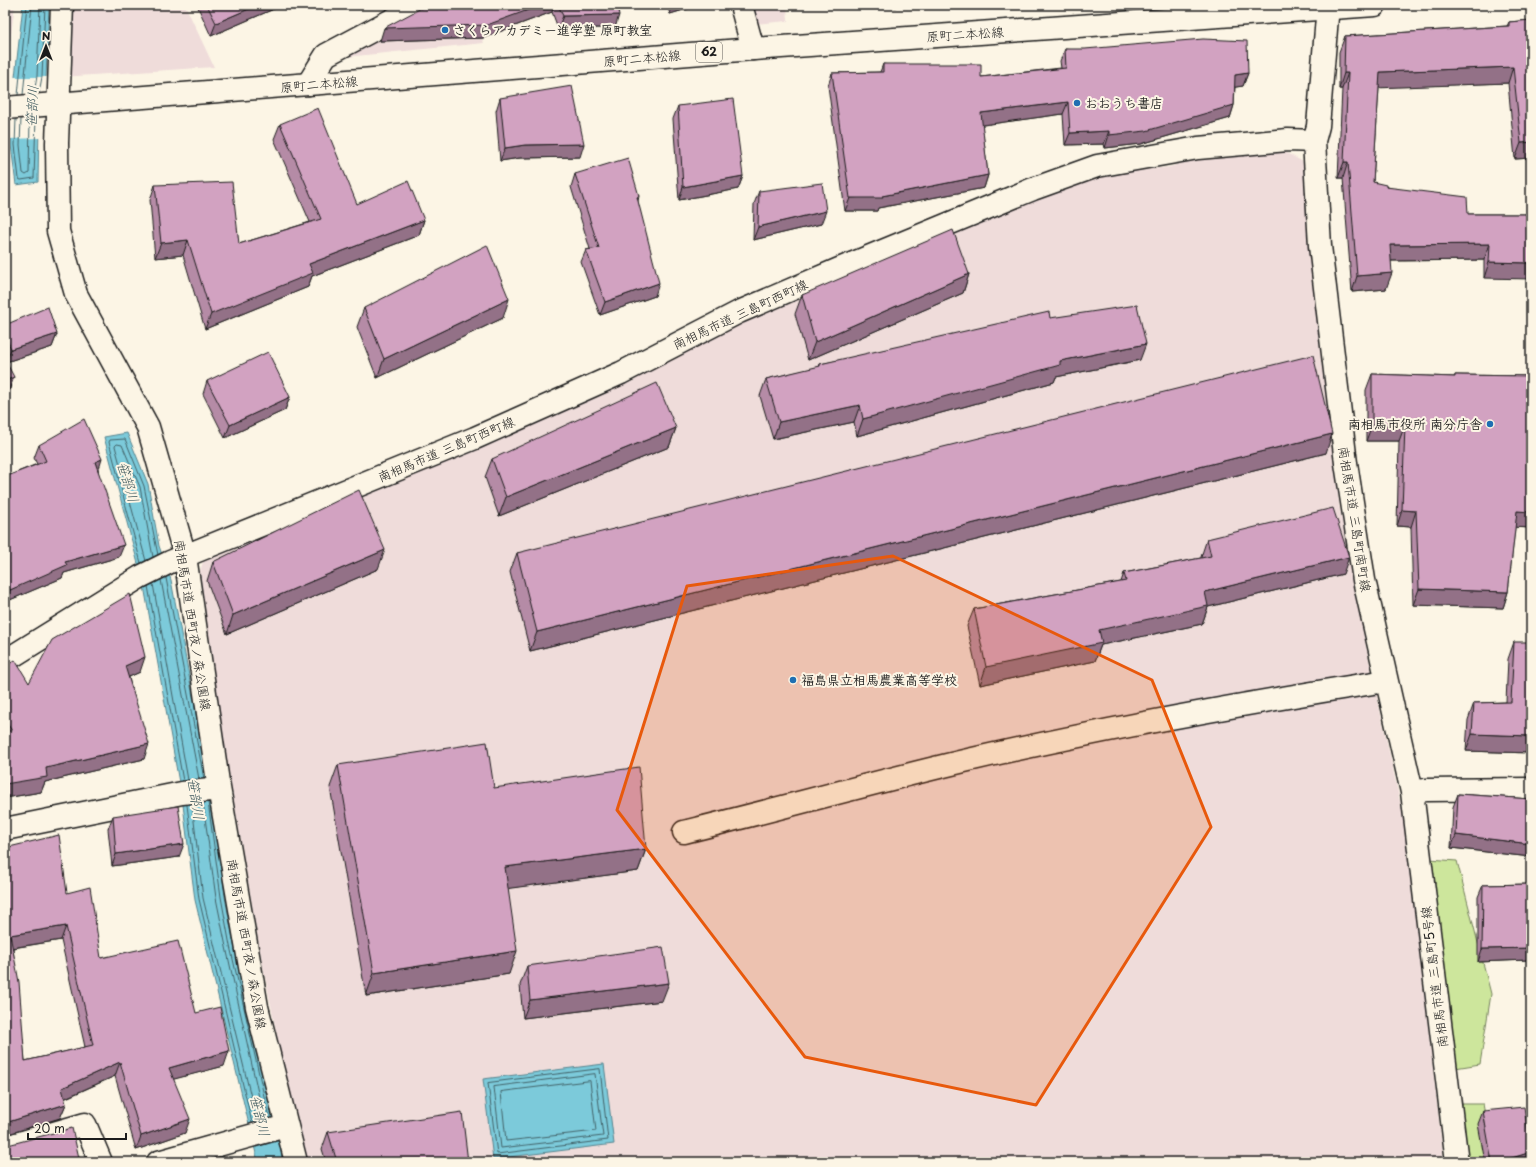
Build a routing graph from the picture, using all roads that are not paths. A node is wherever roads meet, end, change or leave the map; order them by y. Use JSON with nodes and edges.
{"nodes":[{"id":1,"x":62,"y":5,"type":"edge"},
{"id":2,"x":420,"y":5,"type":"edge"},
{"id":3,"x":741,"y":5,"type":"edge"},
{"id":4,"x":1375,"y":5,"type":"edge"},
{"id":5,"x":1328,"y":7,"type":"edge"},
{"id":6,"x":753,"y":49,"type":"junction"},
{"id":7,"x":308,"y":84,"type":"junction"},
{"id":8,"x":51,"y":104,"type":"junction"},
{"id":9,"x":5,"y":108,"type":"edge"},
{"id":10,"x":1314,"y":140,"type":"junction"},
{"id":11,"x":177,"y":559,"type":"junction"},
{"id":12,"x":5,"y":661,"type":"edge"},
{"id":13,"x":1386,"y":681,"type":"junction"},
{"id":14,"x":214,"y":786,"type":"junction"},
{"id":15,"x":1531,"y":789,"type":"edge"},
{"id":16,"x":1412,"y":792,"type":"junction"},
{"id":17,"x":5,"y":829,"type":"edge"},
{"id":18,"x":684,"y":832,"type":"dead end"},
{"id":19,"x":283,"y":1127,"type":"junction"},
{"id":20,"x":5,"y":1148,"type":"edge"},
{"id":21,"x":101,"y":1162,"type":"edge"},
{"id":22,"x":158,"y":1162,"type":"edge"},
{"id":23,"x":296,"y":1162,"type":"edge"},
{"id":24,"x":1457,"y":1162,"type":"edge"}],
"edges":[{"from":1,"to":8,"type":"street","name":"南相馬市道 西町夜ノ森公園線"},
{"from":2,"to":7,"type":"street"},
{"from":3,"to":6,"type":"street"},
{"from":4,"to":5,"type":"street","name":"原町二本松線","number":"62"},
{"from":5,"to":6,"type":"street","name":"原町二本松線","number":"62"},
{"from":5,"to":10,"type":"street","name":"南相馬市道 三島町南町線"},
{"from":6,"to":7,"type":"street","name":"原町二本松線","number":"62"},
{"from":7,"to":8,"type":"street","name":"原町二本松線","number":"62"},
{"from":8,"to":9,"type":"street","name":"原町二本松線","number":"62"},
{"from":8,"to":11,"type":"street","name":"南相馬市道 西町夜ノ森公園線"},
{"from":10,"to":11,"type":"street","name":"南相馬市道 三島町西町線"},
{"from":10,"to":13,"type":"street","name":"南相馬市道 三島町南町線"},
{"from":11,"to":12,"type":"street","name":"南相馬市道 三島町西町線"},
{"from":11,"to":14,"type":"street","name":"南相馬市道 西町夜ノ森公園線"},
{"from":13,"to":16,"type":"street","name":"南相馬市道 三島町南町線"},
{"from":13,"to":18,"type":"street"},
{"from":14,"to":17,"type":"street"},
{"from":14,"to":19,"type":"street","name":"南相馬市道 西町夜ノ森公園線"},
{"from":15,"to":16,"type":"street"},
{"from":16,"to":24,"type":"street","name":"南相馬市道 三島町5号線"},
{"from":19,"to":22,"type":"street"},
{"from":19,"to":23,"type":"street","name":"南相馬市道 西町夜ノ森公園線"},
{"from":20,"to":21,"type":"street"}]}
